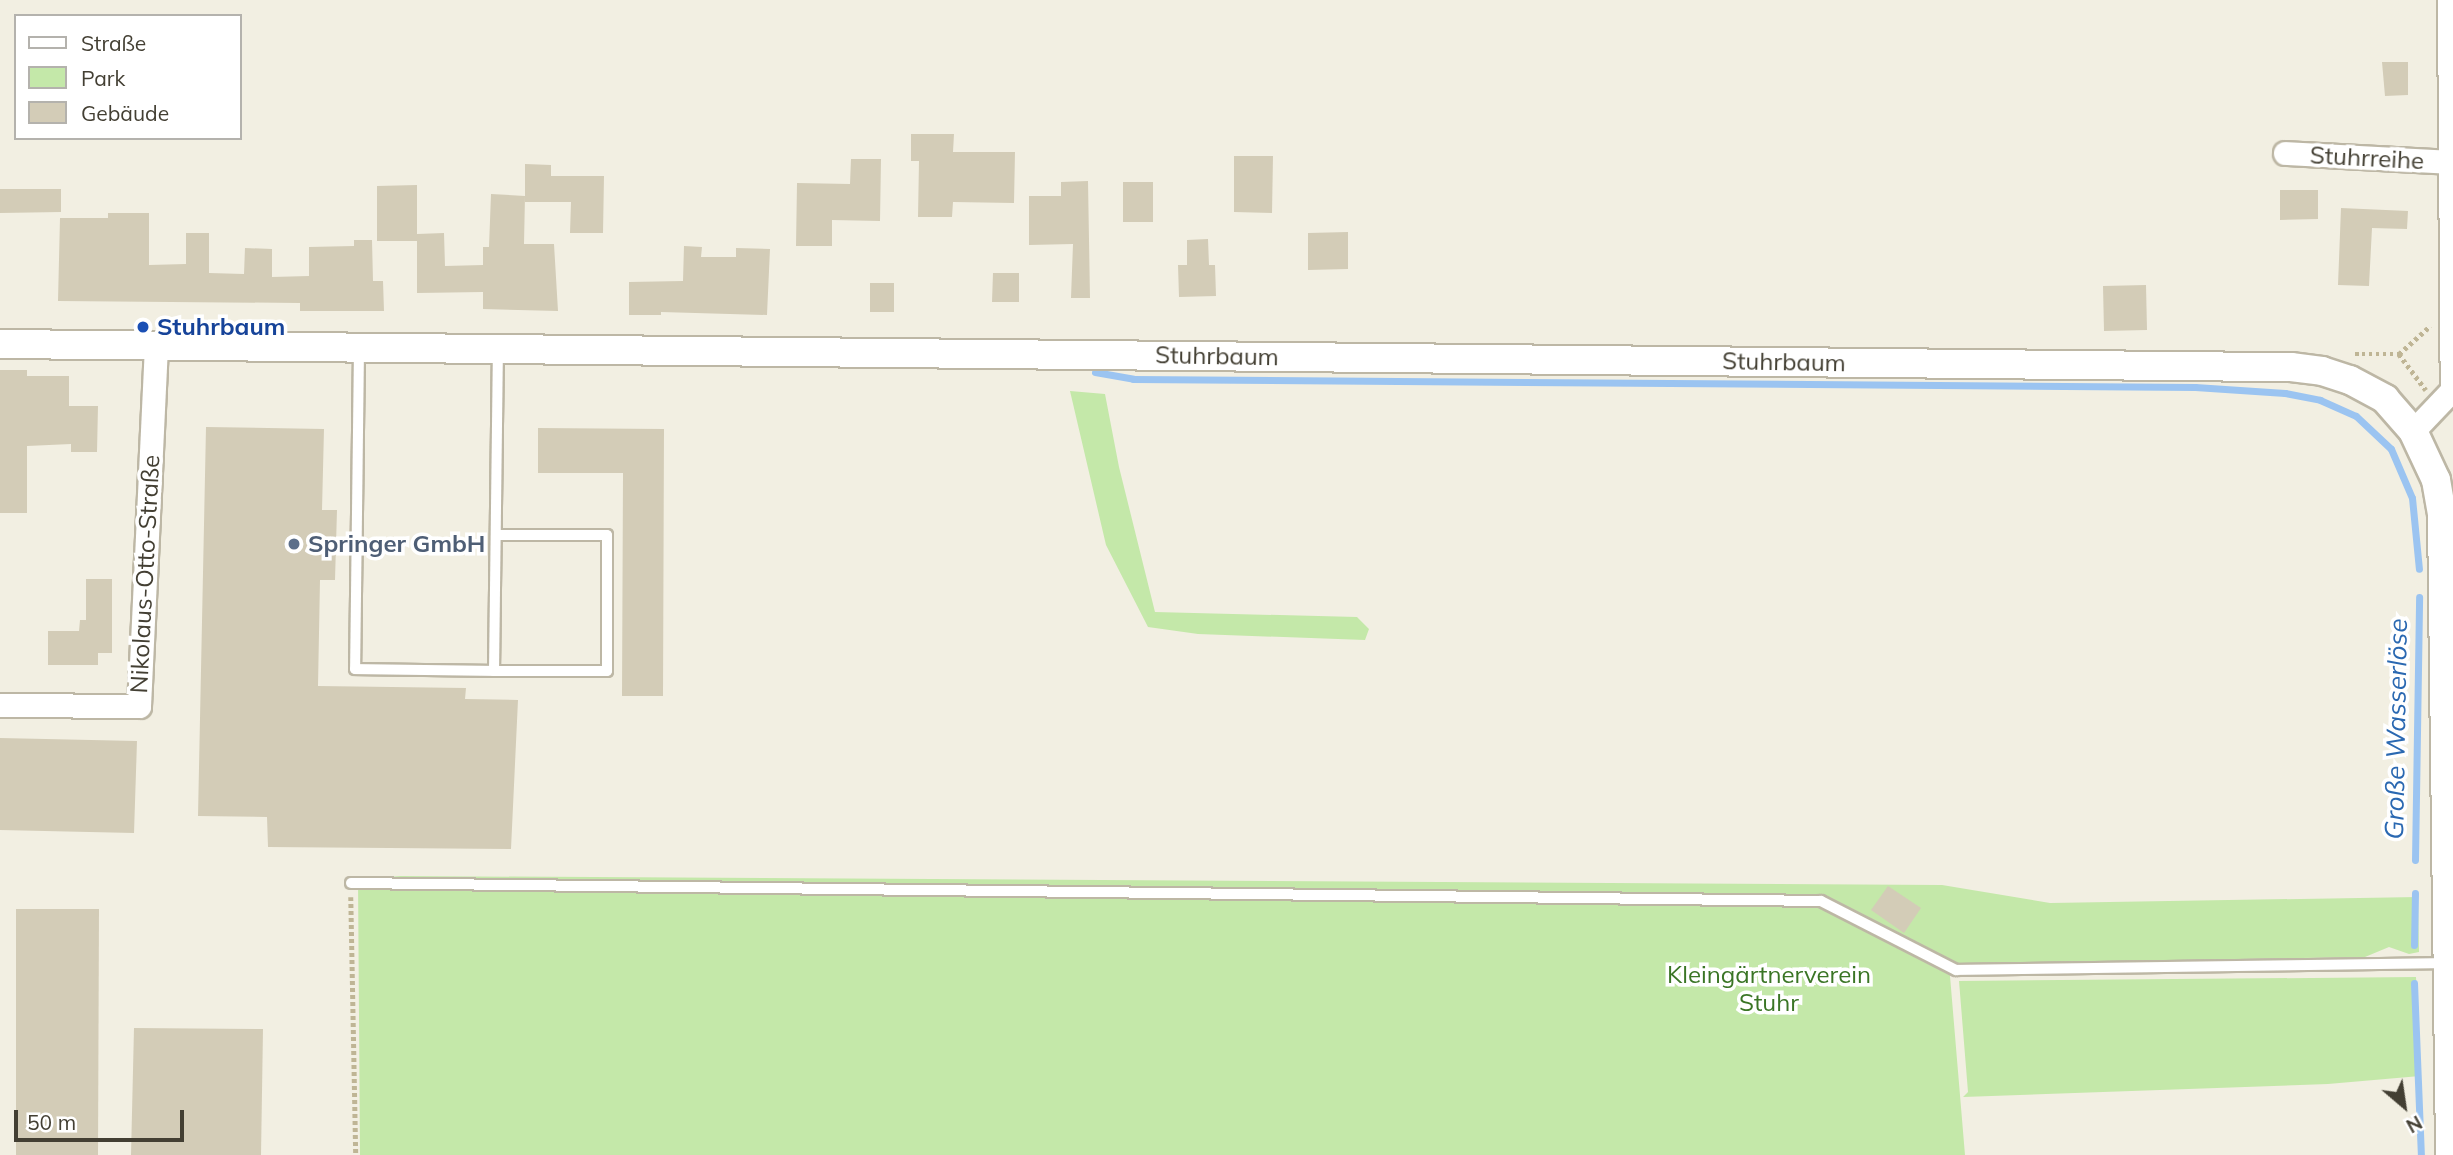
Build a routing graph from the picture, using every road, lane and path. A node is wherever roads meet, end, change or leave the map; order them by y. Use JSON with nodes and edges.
{"nodes":[{"id":1,"x":2449,"y":0,"type":"edge"},
{"id":2,"x":2452,"y":34,"type":"edge"},
{"id":3,"x":2285,"y":153,"type":"dead end"},
{"id":4,"x":2450,"y":162,"type":"junction"},
{"id":5,"x":2451,"y":224,"type":"edge"},
{"id":6,"x":2451,"y":306,"type":"junction"},
{"id":7,"x":0,"y":344,"type":"edge"},
{"id":8,"x":156,"y":345,"type":"junction"},
{"id":9,"x":359,"y":347,"type":"junction"},
{"id":10,"x":498,"y":349,"type":"junction"},
{"id":11,"x":2347,"y":354,"type":"dead end"},
{"id":12,"x":2399,"y":354,"type":"junction"},
{"id":13,"x":2447,"y":394,"type":"edge"},
{"id":14,"x":2413,"y":431,"type":"junction"},
{"id":15,"x":496,"y":535,"type":"junction"},
{"id":16,"x":494,"y":671,"type":"junction"},
{"id":17,"x":0,"y":705,"type":"edge"},
{"id":18,"x":2450,"y":754,"type":"edge"},
{"id":19,"x":351,"y":883,"type":"joint"},
{"id":20,"x":2449,"y":963,"type":"junction"},
{"id":21,"x":2451,"y":1038,"type":"edge"},
{"id":22,"x":356,"y":1155,"type":"edge"},
{"id":23,"x":2450,"y":1155,"type":"edge"}],
"edges":[{"from":1,"to":2,"type":"street","name":"Stuhrreihe"},
{"from":2,"to":4,"type":"street","name":"Stuhrreihe"},
{"from":3,"to":4,"type":"street","name":"Stuhrreihe"},
{"from":4,"to":5,"type":"street","name":"Stuhrreihe"},
{"from":5,"to":6,"type":"street","name":"Stuhrreihe"},
{"from":6,"to":12,"type":"path"},
{"from":6,"to":13,"type":"street","name":"Stuhrreihe"},
{"from":7,"to":8,"type":"street","name":"Stuhrbaum"},
{"from":8,"to":9,"type":"street","name":"Stuhrbaum"},
{"from":8,"to":17,"type":"street","name":"Nikolaus-Otto-Straße"},
{"from":9,"to":10,"type":"street","name":"Stuhrbaum"},
{"from":9,"to":16,"type":"lane"},
{"from":10,"to":14,"type":"street","name":"Stuhrbaum"},
{"from":10,"to":15,"type":"lane"},
{"from":11,"to":12,"type":"path"},
{"from":12,"to":13,"type":"path"},
{"from":13,"to":14,"type":"street"},
{"from":14,"to":18,"type":"street","name":"Stuhrbaum"},
{"from":15,"to":16,"type":"lane"},
{"from":15,"to":16,"type":"lane"},
{"from":18,"to":20,"type":"street","name":"Stuhrbaum"},
{"from":19,"to":20,"type":"lane"},
{"from":19,"to":22,"type":"path"},
{"from":20,"to":21,"type":"street","name":"Stuhrbaum"},
{"from":21,"to":23,"type":"street","name":"Stuhrbaum"}]}
